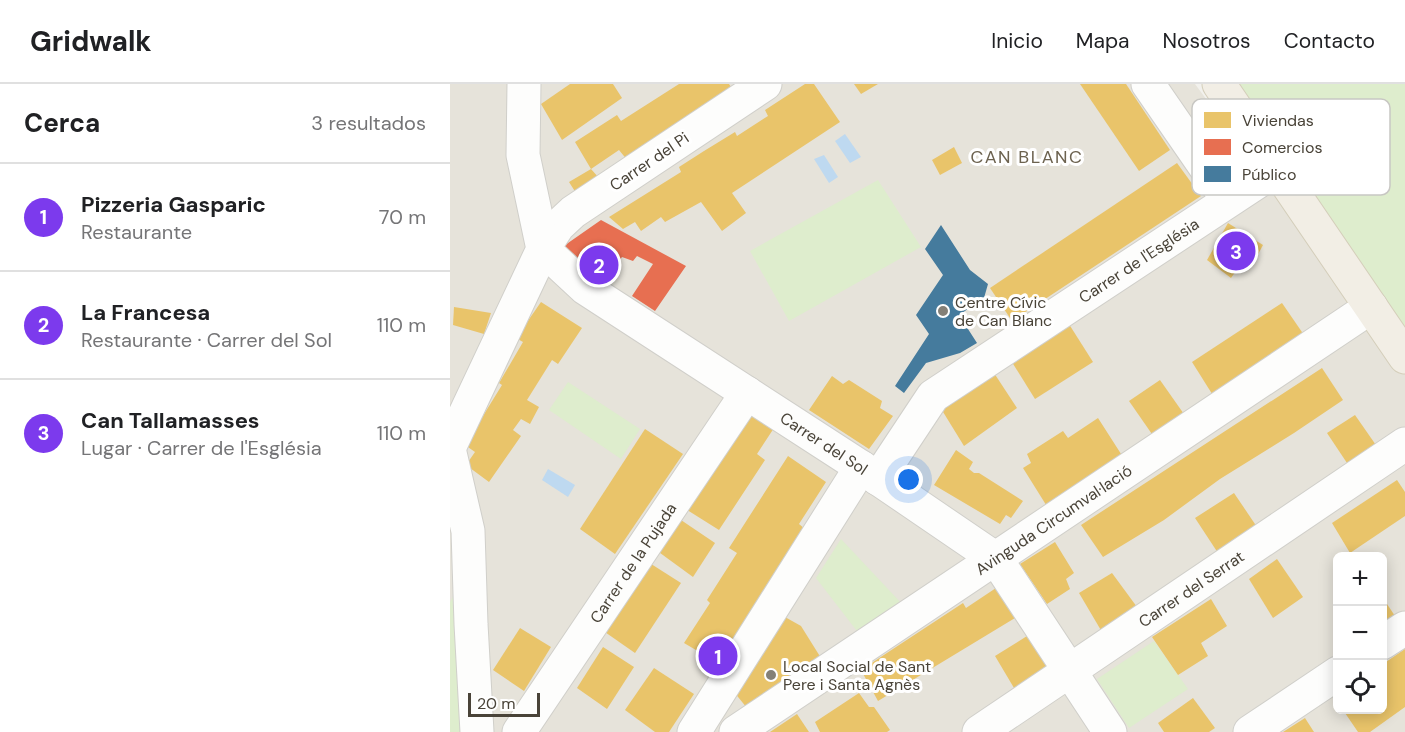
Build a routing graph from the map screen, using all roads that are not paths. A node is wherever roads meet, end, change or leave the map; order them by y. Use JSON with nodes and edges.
{"nodes":[{"id":1,"x":765,"y":84,"type":"edge"},
{"id":2,"x":1148,"y":84,"type":"edge"},
{"id":3,"x":1219,"y":84,"type":"edge"},
{"id":4,"x":527,"y":86,"type":"edge"},
{"id":5,"x":1229,"y":99,"type":"edge"},
{"id":6,"x":1192,"y":148,"type":"edge"},
{"id":7,"x":1225,"y":195,"type":"edge"},
{"id":8,"x":1236,"y":195,"type":"edge"},
{"id":9,"x":1295,"y":195,"type":"edge"},
{"id":10,"x":1228,"y":200,"type":"junction"},
{"id":11,"x":543,"y":249,"type":"junction"},
{"id":12,"x":1371,"y":307,"type":"junction"},
{"id":13,"x":1405,"y":357,"type":"edge"},
{"id":14,"x":747,"y":393,"type":"junction"},
{"id":15,"x":1405,"y":444,"type":"edge"},
{"id":16,"x":450,"y":446,"type":"edge"},
{"id":17,"x":450,"y":453,"type":"edge"},
{"id":18,"x":870,"y":473,"type":"junction"},
{"id":19,"x":996,"y":559,"type":"junction"},
{"id":20,"x":460,"y":625,"type":"edge"},
{"id":21,"x":1405,"y":628,"type":"edge"},
{"id":22,"x":1387,"y":640,"type":"edge"},
{"id":23,"x":1069,"y":669,"type":"junction"},
{"id":24,"x":1333,"y":676,"type":"edge"},
{"id":25,"x":477,"y":732,"type":"edge"},
{"id":26,"x":519,"y":732,"type":"edge"},
{"id":27,"x":694,"y":732,"type":"edge"},
{"id":28,"x":736,"y":732,"type":"edge"},
{"id":29,"x":979,"y":732,"type":"edge"},
{"id":30,"x":1110,"y":732,"type":"edge"},
{"id":31,"x":1250,"y":732,"type":"edge"}],
"edges":[{"from":1,"to":11,"type":"street","name":"Carrer del Pi"},
{"from":2,"to":6,"type":"street"},
{"from":3,"to":5,"type":"main road"},
{"from":4,"to":11,"type":"street"},
{"from":7,"to":10,"type":"street"},
{"from":8,"to":10,"type":"street","name":"Carrer de l'Església"},
{"from":9,"to":12,"type":"main road"},
{"from":10,"to":18,"type":"street","name":"Carrer de l'Església"},
{"from":11,"to":14,"type":"street","name":"Carrer del Sol"},
{"from":11,"to":16,"type":"street"},
{"from":12,"to":13,"type":"main road"},
{"from":12,"to":19,"type":"street","name":"Avinguda Circumval·lació"},
{"from":14,"to":18,"type":"street","name":"Carrer del Sol"},
{"from":14,"to":26,"type":"street","name":"Carrer de la Pujada"},
{"from":15,"to":23,"type":"street","name":"Carrer del Serrat"},
{"from":17,"to":20,"type":"street"},
{"from":18,"to":19,"type":"street","name":"Carrer del Sol"},
{"from":18,"to":27,"type":"street","name":"Carrer de l'Església"},
{"from":19,"to":23,"type":"street","name":"Carrer del Sol"},
{"from":19,"to":28,"type":"street","name":"Avinguda Circumval·lació"},
{"from":20,"to":25,"type":"street"},
{"from":21,"to":22,"type":"street"},
{"from":23,"to":29,"type":"street","name":"Carrer del Serrat"},
{"from":23,"to":30,"type":"street","name":"Carrer del Sol"},
{"from":24,"to":31,"type":"street"}]}
